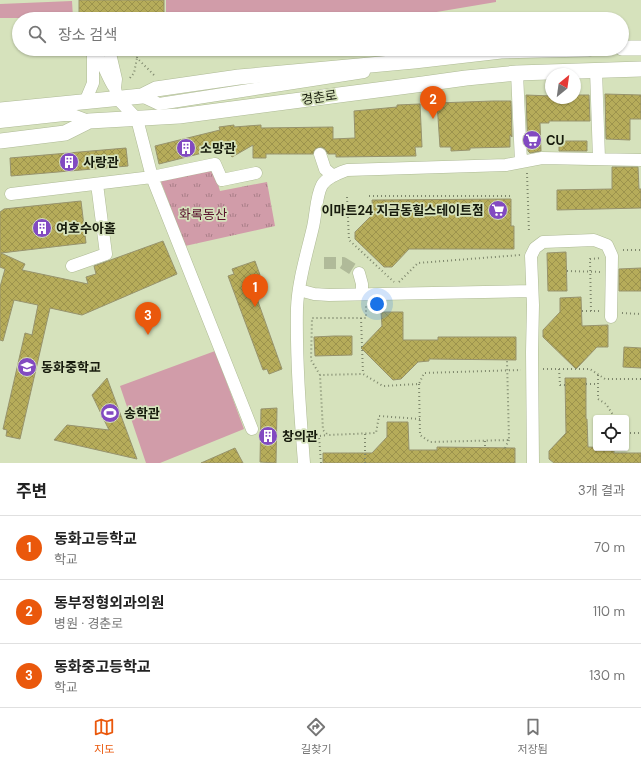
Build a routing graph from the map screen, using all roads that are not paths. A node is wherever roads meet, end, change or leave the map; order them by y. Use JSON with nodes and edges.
{"nodes":[{"id":1,"x":629,"y":48,"type":"edge"},
{"id":2,"x":641,"y":48,"type":"edge"},
{"id":3,"x":92,"y":56,"type":"edge"},
{"id":4,"x":96,"y":56,"type":"edge"},
{"id":5,"x":111,"y":56,"type":"edge"},
{"id":6,"x":458,"y":56,"type":"edge"},
{"id":7,"x":641,"y":69,"type":"edge"},
{"id":8,"x":596,"y":70,"type":"junction"},
{"id":9,"x":516,"y":73,"type":"junction"},
{"id":10,"x":116,"y":93,"type":"junction"},
{"id":11,"x":85,"y":102,"type":"junction"},
{"id":12,"x":0,"y":110,"type":"edge"},
{"id":13,"x":137,"y":119,"type":"junction"},
{"id":14,"x":89,"y":121,"type":"junction"},
{"id":15,"x":0,"y":122,"type":"edge"},
{"id":16,"x":0,"y":141,"type":"edge"},
{"id":17,"x":320,"y":154,"type":"dead end"},
{"id":18,"x":599,"y":159,"type":"junction"},
{"id":19,"x":641,"y":160,"type":"edge"},
{"id":20,"x":521,"y":162,"type":"junction"},
{"id":21,"x":256,"y":173,"type":"dead end"},
{"id":22,"x":333,"y":176,"type":"junction"},
{"id":23,"x":152,"y":177,"type":"junction"},
{"id":24,"x":97,"y":184,"type":"junction"},
{"id":25,"x":11,"y":194,"type":"dead end"},
{"id":26,"x":72,"y":266,"type":"dead end"},
{"id":27,"x":359,"y":273,"type":"dead end"},
{"id":28,"x":299,"y":290,"type":"junction"},
{"id":29,"x":532,"y":291,"type":"junction"},
{"id":30,"x":364,"y":298,"type":"junction"},
{"id":31,"x":611,"y":317,"type":"dead end"},
{"id":32,"x":252,"y":429,"type":"dead end"},
{"id":33,"x":304,"y":463,"type":"edge"},
{"id":34,"x":534,"y":463,"type":"edge"}],
"edges":[{"from":1,"to":2,"type":"main road"},
{"from":3,"to":11,"type":"street"},
{"from":4,"to":10,"type":"street"},
{"from":5,"to":10,"type":"street"},
{"from":6,"to":10,"type":"main road","name":"경춘로"},
{"from":7,"to":8,"type":"main road","name":"경춘로"},
{"from":8,"to":9,"type":"main road","name":"경춘로"},
{"from":8,"to":18,"type":"street"},
{"from":9,"to":13,"type":"main road","name":"경춘로"},
{"from":9,"to":20,"type":"street"},
{"from":10,"to":11,"type":"main road","name":"경춘로"},
{"from":10,"to":13,"type":"street"},
{"from":11,"to":12,"type":"main road","name":"경춘로"},
{"from":13,"to":14,"type":"main road","name":"경춘로"},
{"from":13,"to":23,"type":"street"},
{"from":14,"to":15,"type":"street"},
{"from":14,"to":16,"type":"main road","name":"경춘로"},
{"from":17,"to":22,"type":"street"},
{"from":18,"to":19,"type":"street"},
{"from":18,"to":20,"type":"street"},
{"from":20,"to":22,"type":"street"},
{"from":21,"to":23,"type":"street"},
{"from":22,"to":28,"type":"street"},
{"from":23,"to":24,"type":"street"},
{"from":23,"to":32,"type":"street"},
{"from":24,"to":25,"type":"street"},
{"from":24,"to":26,"type":"street"},
{"from":27,"to":30,"type":"street"},
{"from":28,"to":30,"type":"street"},
{"from":28,"to":33,"type":"street"},
{"from":29,"to":30,"type":"street"},
{"from":29,"to":31,"type":"street"},
{"from":29,"to":34,"type":"street"}]}
